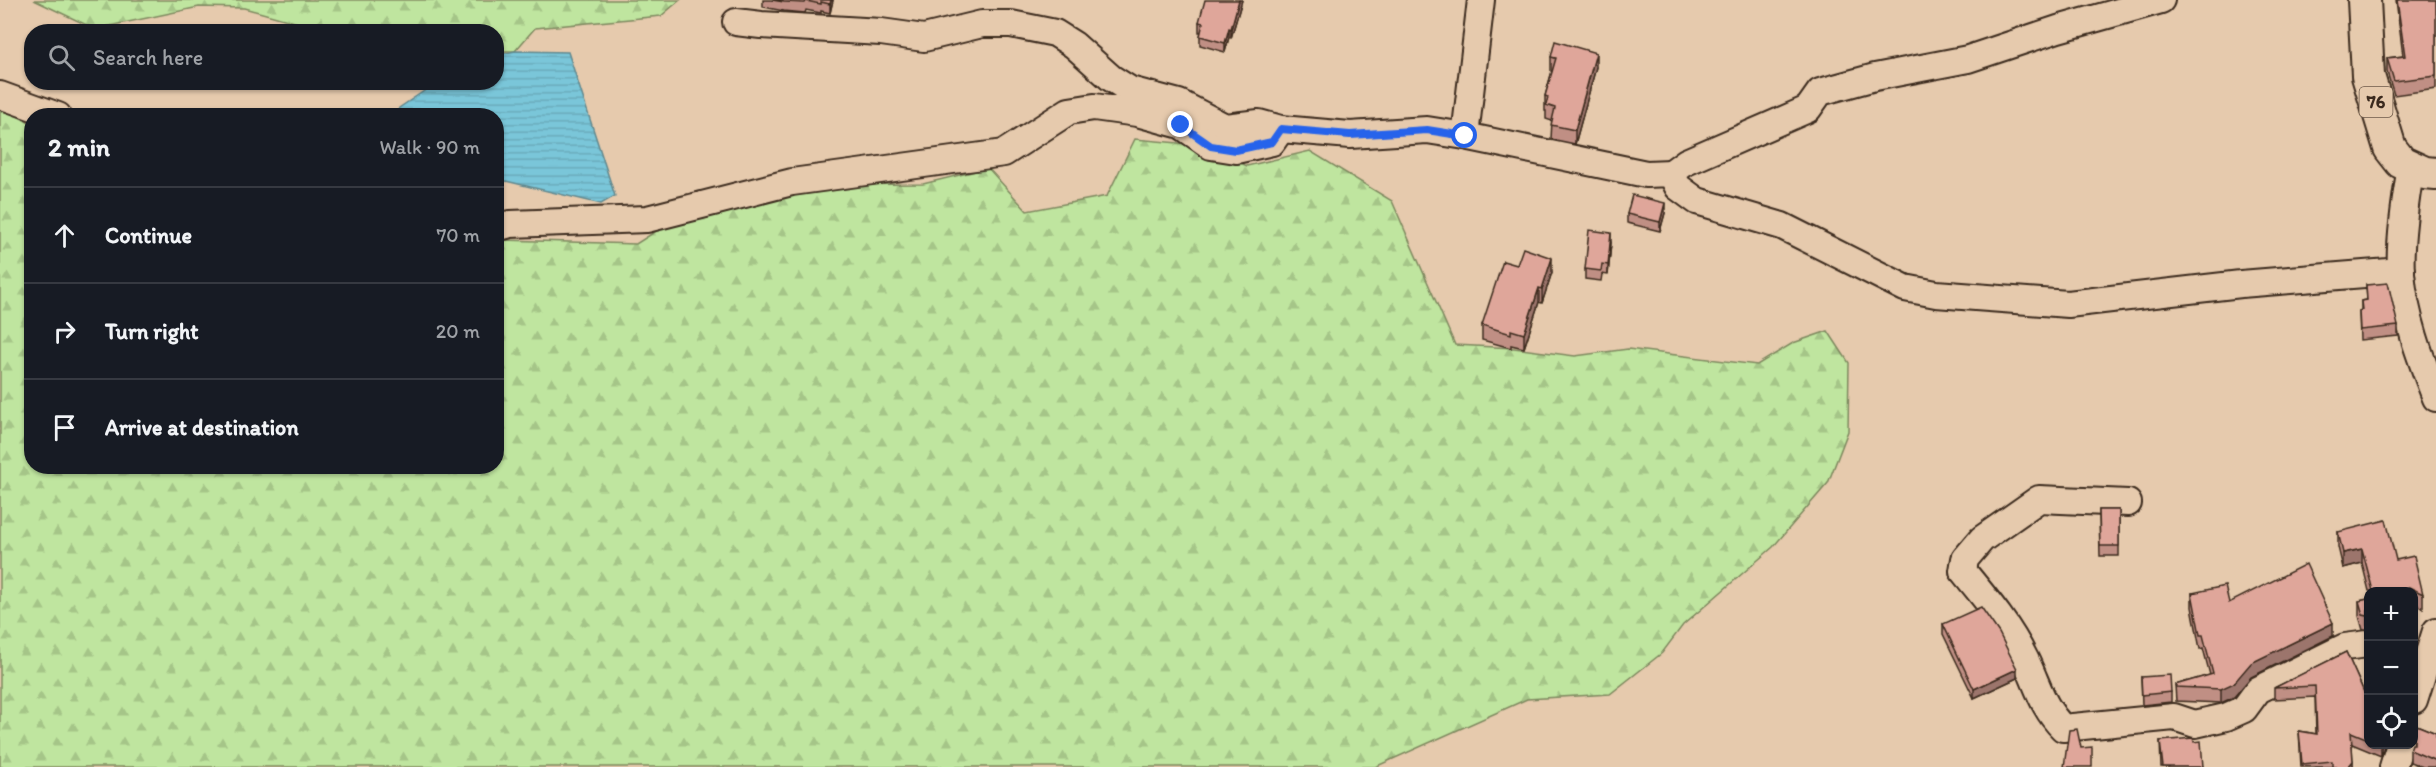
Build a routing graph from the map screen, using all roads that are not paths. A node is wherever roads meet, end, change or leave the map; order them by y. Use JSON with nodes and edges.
{"nodes":[{"id":1,"x":1481,"y":0,"type":"edge"},
{"id":2,"x":2161,"y":0,"type":"edge"},
{"id":3,"x":2364,"y":0,"type":"edge"},
{"id":4,"x":736,"y":22,"type":"dead end"},
{"id":5,"x":0,"y":94,"type":"edge"},
{"id":6,"x":37,"y":108,"type":"edge"},
{"id":7,"x":1281,"y":129,"type":"junction"},
{"id":8,"x":1465,"y":136,"type":"junction"},
{"id":9,"x":2424,"y":170,"type":"edge"},
{"id":10,"x":1671,"y":173,"type":"junction"},
{"id":11,"x":504,"y":226,"type":"edge"},
{"id":12,"x":2401,"y":271,"type":"junction"},
{"id":13,"x":2436,"y":398,"type":"edge"},
{"id":14,"x":2127,"y":503,"type":"dead end"},
{"id":15,"x":2427,"y":641,"type":"edge"},
{"id":16,"x":2364,"y":645,"type":"edge"},
{"id":17,"x":2415,"y":695,"type":"edge"},
{"id":18,"x":2398,"y":749,"type":"edge"},
{"id":19,"x":2393,"y":767,"type":"edge"}],
"edges":[{"from":1,"to":8,"type":"street"},
{"from":2,"to":10,"type":"street"},
{"from":3,"to":9,"type":"main road","number":"76"},
{"from":4,"to":7,"type":"street"},
{"from":5,"to":6,"type":"street"},
{"from":7,"to":8,"type":"street"},
{"from":7,"to":11,"type":"street"},
{"from":8,"to":10,"type":"street"},
{"from":9,"to":12,"type":"street"},
{"from":10,"to":12,"type":"street"},
{"from":12,"to":13,"type":"street"},
{"from":14,"to":16,"type":"street"},
{"from":15,"to":17,"type":"street"},
{"from":18,"to":19,"type":"street"}]}
